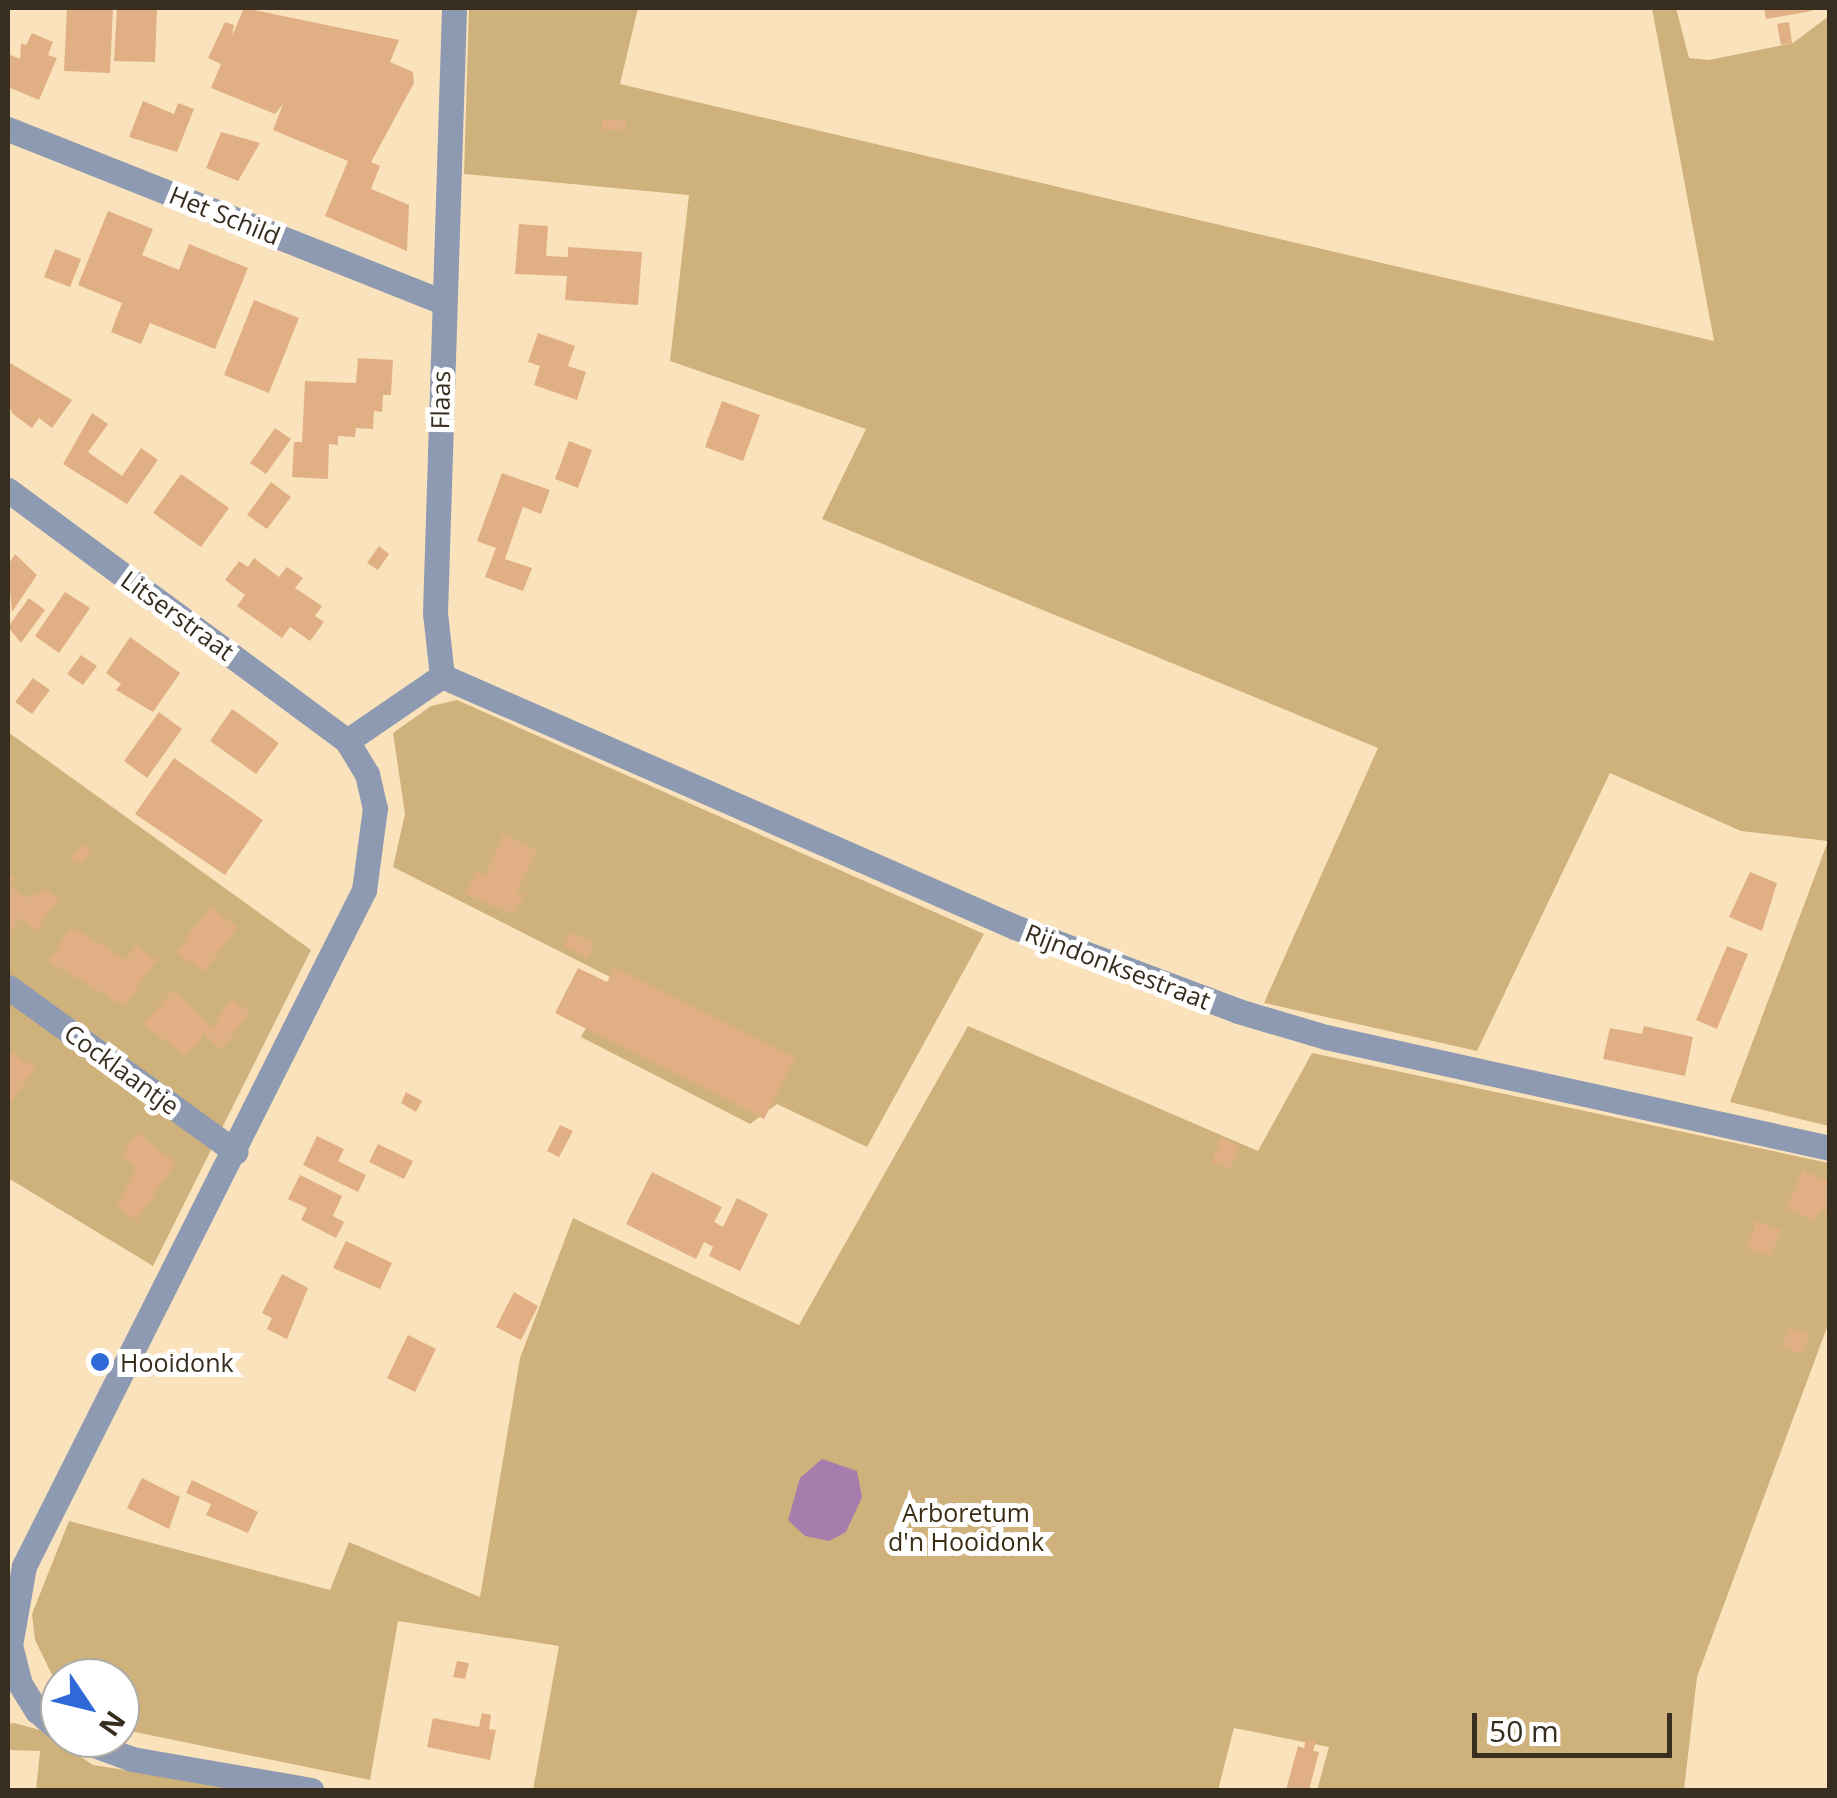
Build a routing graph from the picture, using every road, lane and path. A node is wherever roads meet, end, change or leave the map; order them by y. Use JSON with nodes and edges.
{"nodes":[{"id":1,"x":454,"y":8,"type":"edge"},
{"id":2,"x":8,"y":129,"type":"edge"},
{"id":3,"x":442,"y":302,"type":"junction"},
{"id":4,"x":8,"y":490,"type":"edge"},
{"id":5,"x":442,"y":676,"type":"junction"},
{"id":6,"x":347,"y":741,"type":"junction"},
{"id":7,"x":8,"y":987,"type":"edge"},
{"id":8,"x":1830,"y":1148,"type":"edge"},
{"id":9,"x":236,"y":1152,"type":"junction"},
{"id":10,"x":17,"y":1702,"type":"edge"},
{"id":11,"x":40,"y":1717,"type":"edge"},
{"id":12,"x":129,"y":1758,"type":"edge"},
{"id":13,"x":311,"y":1790,"type":"edge"}],
"edges":[{"from":1,"to":3,"type":"street","name":"Flaas"},
{"from":2,"to":3,"type":"street","name":"Het Schild"},
{"from":3,"to":5,"type":"street","name":"Flaas"},
{"from":4,"to":6,"type":"street","name":"Litserstraat"},
{"from":5,"to":6,"type":"street"},
{"from":5,"to":8,"type":"street","name":"Rijndonksestraat"},
{"from":6,"to":9,"type":"street"},
{"from":7,"to":9,"type":"street","name":"Cocklaantje"},
{"from":9,"to":10,"type":"street"},
{"from":10,"to":11,"type":"street"},
{"from":12,"to":13,"type":"street"}]}
